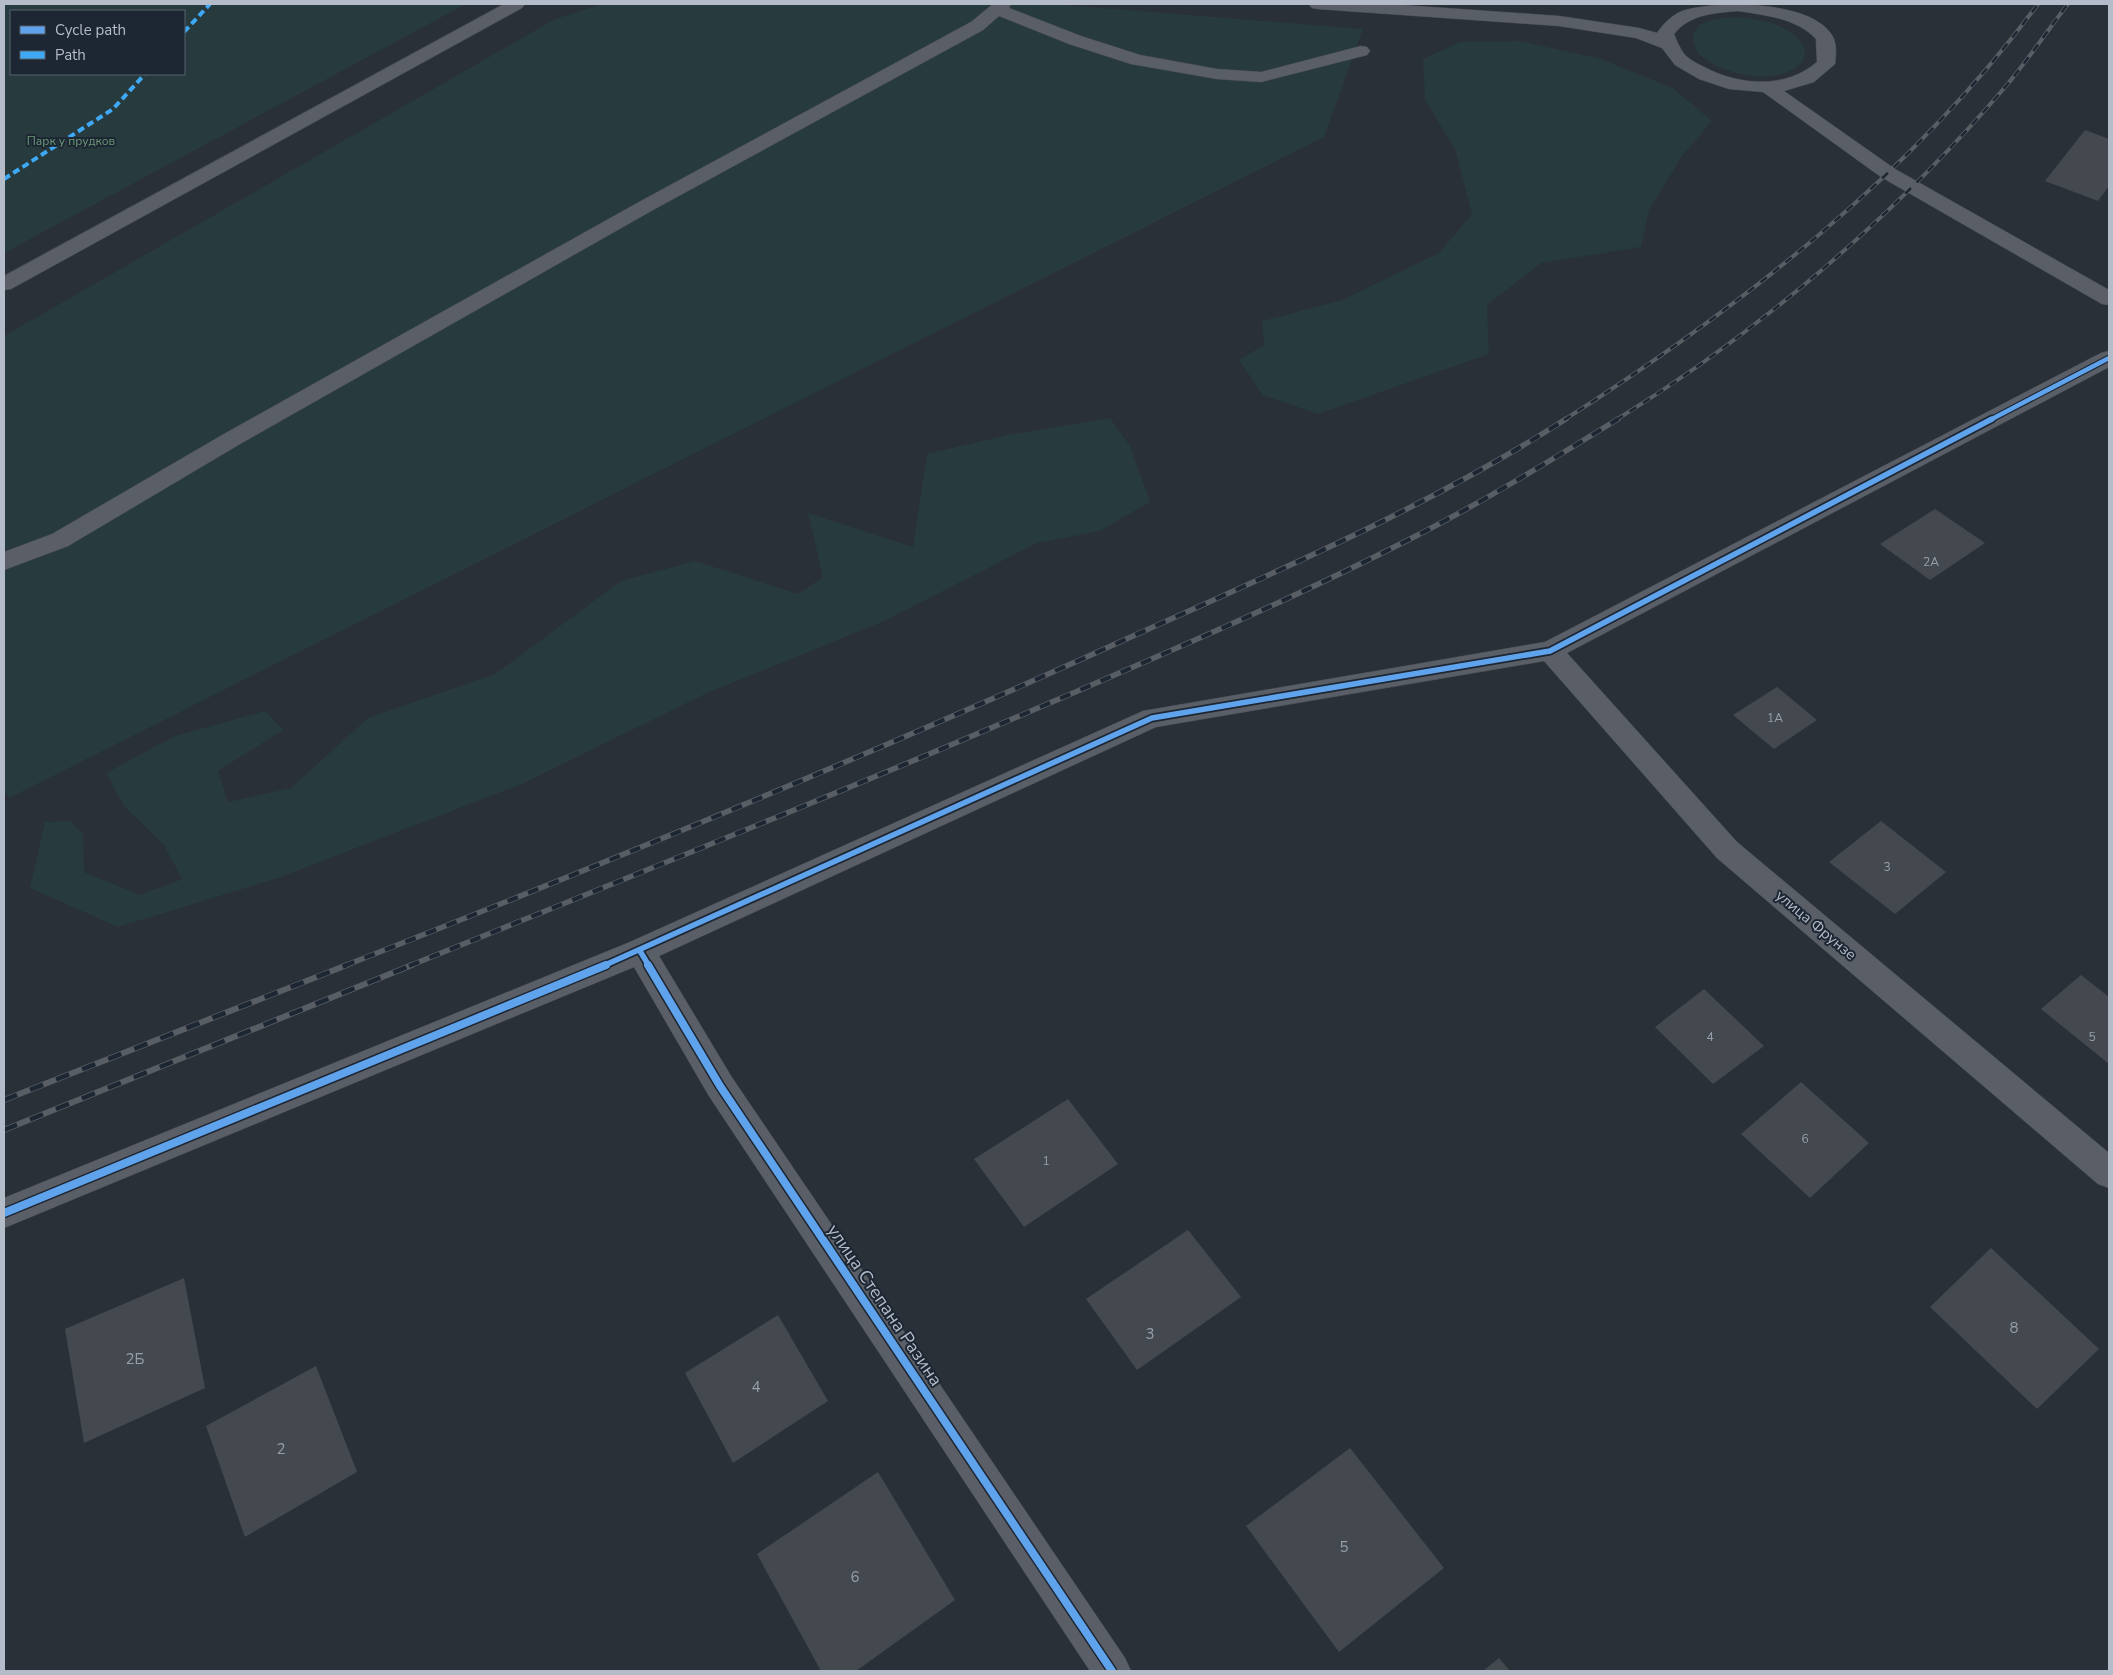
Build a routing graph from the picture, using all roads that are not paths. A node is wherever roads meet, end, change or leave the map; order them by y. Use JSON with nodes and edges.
{"nodes":[{"id":1,"x":516,"y":4,"type":"edge"},
{"id":2,"x":1318,"y":4,"type":"edge"},
{"id":3,"x":1793,"y":4,"type":"edge"},
{"id":4,"x":1812,"y":4,"type":"edge"},
{"id":5,"x":1000,"y":6,"type":"edge"},
{"id":6,"x":1452,"y":8,"type":"edge"},
{"id":7,"x":1769,"y":11,"type":"junction"},
{"id":8,"x":1807,"y":23,"type":"junction"},
{"id":9,"x":1670,"y":36,"type":"junction"},
{"id":10,"x":1361,"y":51,"type":"dead end"},
{"id":11,"x":1794,"y":83,"type":"junction"},
{"id":12,"x":1767,"y":87,"type":"junction"},
{"id":13,"x":1793,"y":106,"type":"junction"},
{"id":14,"x":4,"y":284,"type":"edge"},
{"id":15,"x":2109,"y":299,"type":"edge"},
{"id":16,"x":2109,"y":358,"type":"edge"},
{"id":17,"x":4,"y":561,"type":"edge"},
{"id":18,"x":1550,"y":651,"type":"junction"},
{"id":19,"x":640,"y":951,"type":"junction"},
{"id":20,"x":2109,"y":1173,"type":"edge"},
{"id":21,"x":4,"y":1213,"type":"edge"},
{"id":22,"x":1112,"y":1671,"type":"edge"}],
"edges":[{"from":1,"to":14,"type":"street"},
{"from":2,"to":6,"type":"street"},
{"from":3,"to":7,"type":"street"},
{"from":4,"to":8,"type":"street"},
{"from":5,"to":10,"type":"street"},
{"from":5,"to":17,"type":"street"},
{"from":6,"to":9,"type":"street"},
{"from":7,"to":8,"type":"street"},
{"from":7,"to":9,"type":"street"},
{"from":8,"to":11,"type":"street"},
{"from":9,"to":12,"type":"street"},
{"from":11,"to":12,"type":"street"},
{"from":11,"to":13,"type":"street"},
{"from":12,"to":13,"type":"street"},
{"from":13,"to":15,"type":"street"},
{"from":16,"to":18,"type":"street"},
{"from":18,"to":19,"type":"street"},
{"from":18,"to":20,"type":"street","name":"улица Фрунзе"},
{"from":19,"to":21,"type":"street"},
{"from":19,"to":22,"type":"street","name":"улица Степана Разина"}]}
